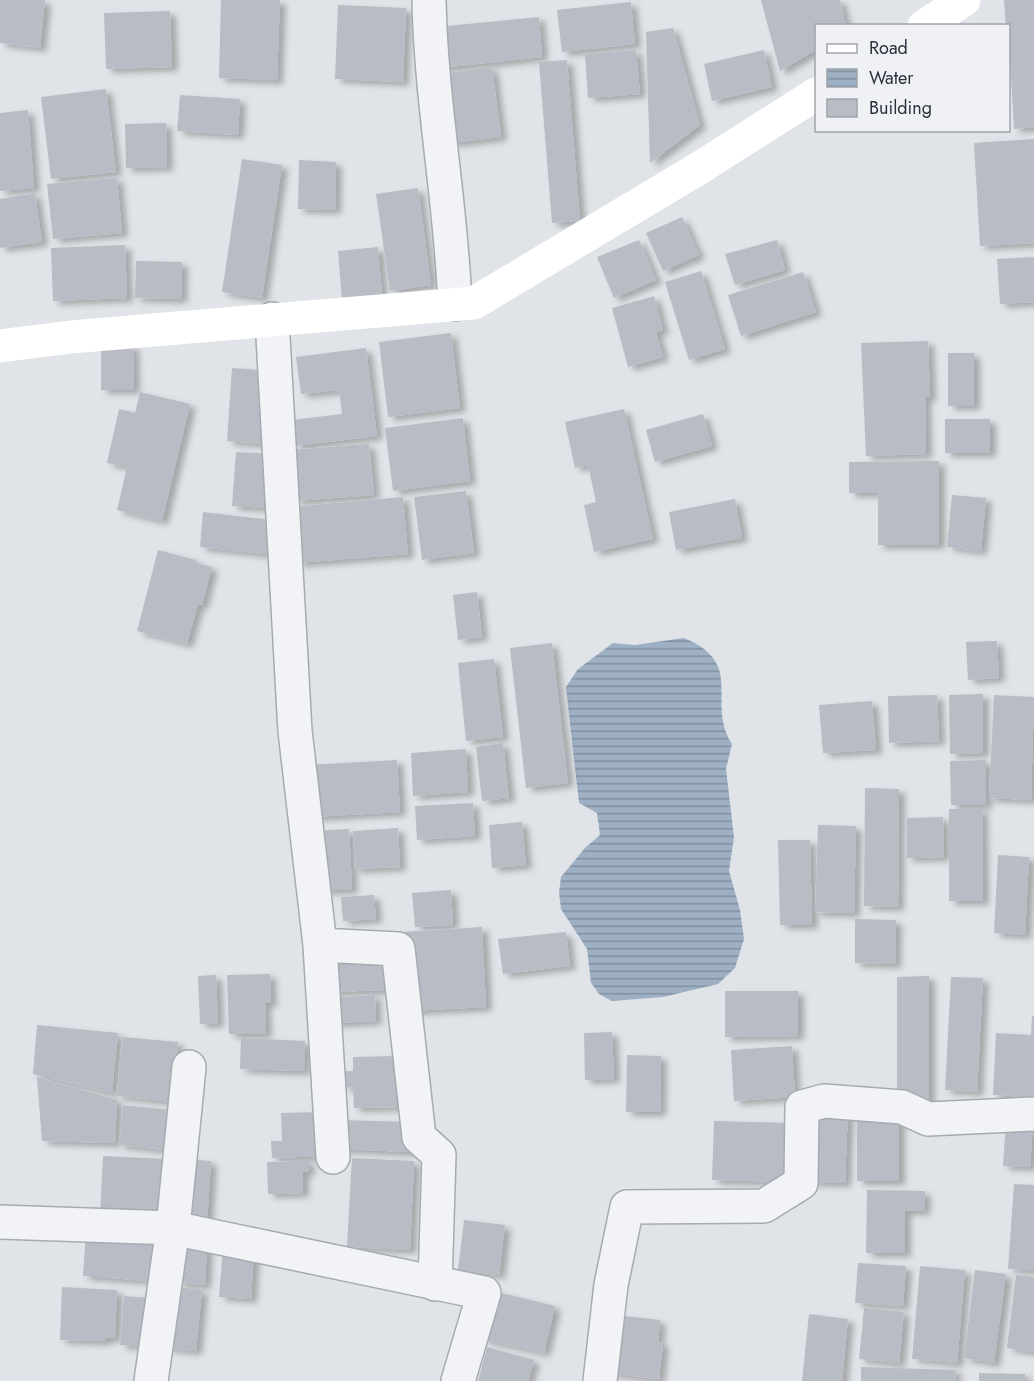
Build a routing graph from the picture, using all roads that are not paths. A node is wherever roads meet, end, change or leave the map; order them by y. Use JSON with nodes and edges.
{"nodes":[{"id":1,"x":429,"y":0,"type":"edge"},
{"id":2,"x":964,"y":0,"type":"edge"},
{"id":3,"x":927,"y":24,"type":"edge"},
{"id":4,"x":815,"y":95,"type":"edge"},
{"id":5,"x":455,"y":304,"type":"junction"},
{"id":6,"x":272,"y":319,"type":"junction"},
{"id":7,"x":0,"y":346,"type":"edge"},
{"id":8,"x":320,"y":945,"type":"junction"},
{"id":9,"x":189,"y":1067,"type":"dead end"},
{"id":10,"x":1034,"y":1114,"type":"edge"},
{"id":11,"x":333,"y":1157,"type":"dead end"},
{"id":12,"x":0,"y":1222,"type":"edge"},
{"id":13,"x":173,"y":1228,"type":"junction"},
{"id":14,"x":435,"y":1284,"type":"junction"},
{"id":15,"x":151,"y":1381,"type":"edge"},
{"id":16,"x":458,"y":1381,"type":"edge"},
{"id":17,"x":600,"y":1381,"type":"edge"}],
"edges":[{"from":1,"to":5,"type":"street"},
{"from":2,"to":3,"type":"main road"},
{"from":4,"to":5,"type":"main road"},
{"from":5,"to":6,"type":"main road"},
{"from":6,"to":7,"type":"main road"},
{"from":6,"to":8,"type":"street"},
{"from":8,"to":11,"type":"street"},
{"from":8,"to":14,"type":"street"},
{"from":9,"to":13,"type":"street"},
{"from":10,"to":17,"type":"street"},
{"from":12,"to":13,"type":"street"},
{"from":13,"to":14,"type":"street"},
{"from":13,"to":15,"type":"street"},
{"from":14,"to":16,"type":"street"}]}
